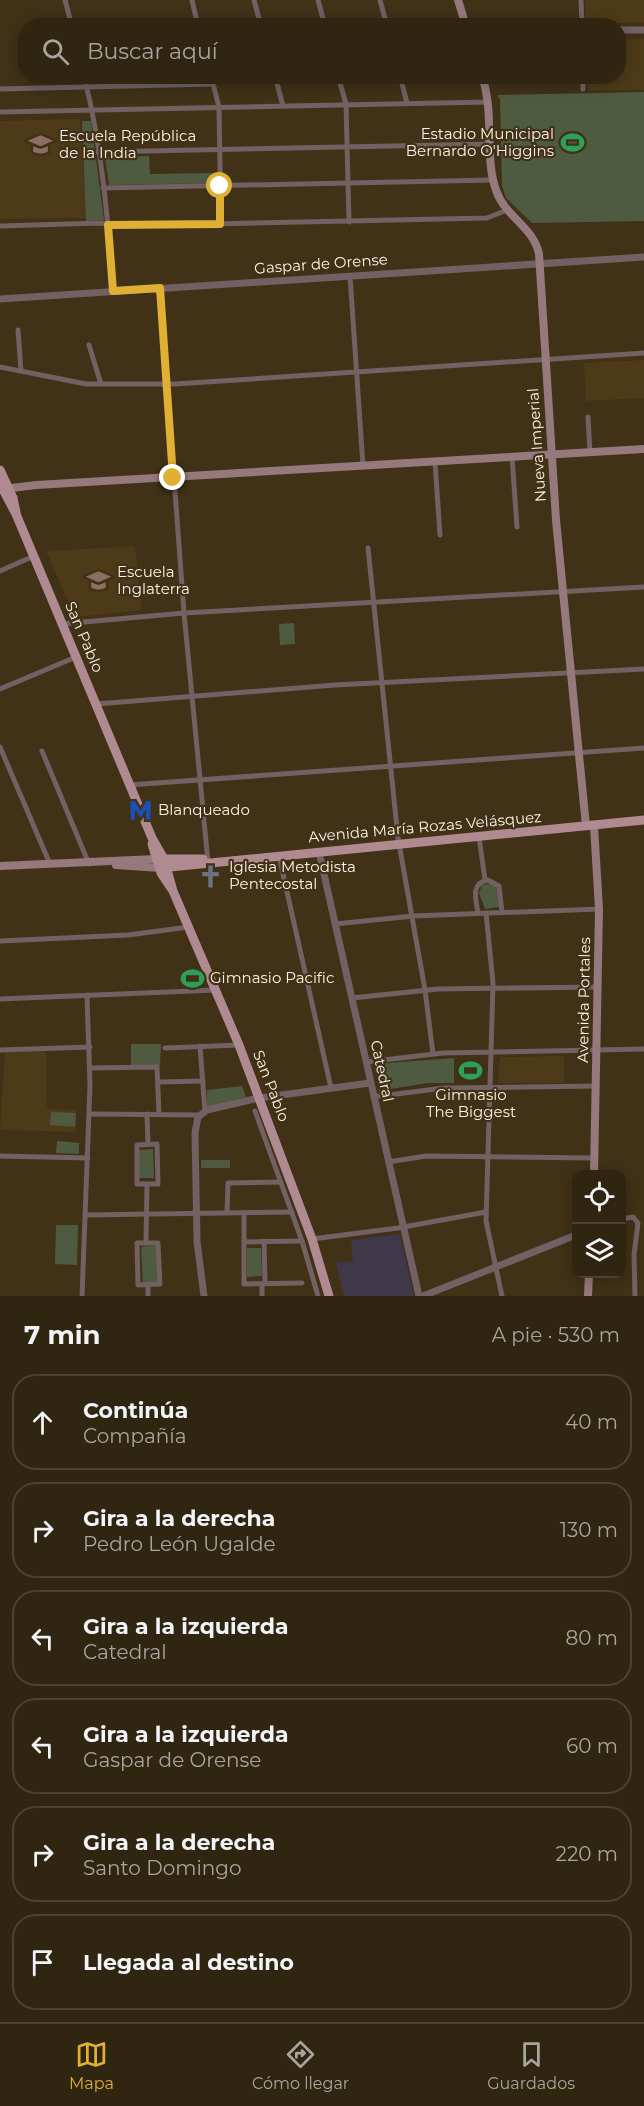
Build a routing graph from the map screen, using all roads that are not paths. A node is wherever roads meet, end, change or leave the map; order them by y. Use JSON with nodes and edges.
{"nodes":[{"id":1,"x":65,"y":0,"type":"edge"},
{"id":2,"x":192,"y":0,"type":"edge"},
{"id":3,"x":254,"y":0,"type":"edge"},
{"id":4,"x":318,"y":0,"type":"edge"},
{"id":5,"x":380,"y":0,"type":"edge"},
{"id":6,"x":458,"y":0,"type":"edge"},
{"id":7,"x":581,"y":0,"type":"edge"},
{"id":8,"x":70,"y":18,"type":"edge"},
{"id":9,"x":196,"y":18,"type":"edge"},
{"id":10,"x":259,"y":18,"type":"edge"},
{"id":11,"x":323,"y":18,"type":"edge"},
{"id":12,"x":385,"y":18,"type":"edge"},
{"id":13,"x":464,"y":18,"type":"edge"},
{"id":14,"x":582,"y":18,"type":"edge"},
{"id":15,"x":626,"y":30,"type":"edge"},
{"id":16,"x":644,"y":30,"type":"edge"},
{"id":17,"x":86,"y":84,"type":"edge"},
{"id":18,"x":213,"y":84,"type":"joint"},
{"id":19,"x":277,"y":84,"type":"edge"},
{"id":20,"x":341,"y":84,"type":"edge"},
{"id":21,"x":402,"y":84,"type":"edge"},
{"id":22,"x":484,"y":84,"type":"edge"},
{"id":23,"x":583,"y":84,"type":"edge"},
{"id":24,"x":87,"y":87,"type":"junction"},
{"id":25,"x":0,"y":89,"type":"edge"},
{"id":26,"x":583,"y":89,"type":"dead end"},
{"id":27,"x":489,"y":102,"type":"junction"},
{"id":28,"x":407,"y":103,"type":"junction"},
{"id":29,"x":346,"y":104,"type":"junction"},
{"id":30,"x":283,"y":106,"type":"junction"},
{"id":31,"x":219,"y":107,"type":"junction"},
{"id":32,"x":92,"y":111,"type":"junction"},
{"id":33,"x":0,"y":112,"type":"edge"},
{"id":34,"x":492,"y":144,"type":"junction"},
{"id":35,"x":347,"y":147,"type":"junction"},
{"id":36,"x":219,"y":149,"type":"junction"},
{"id":37,"x":98,"y":152,"type":"junction"},
{"id":38,"x":493,"y":180,"type":"junction"},
{"id":39,"x":348,"y":183,"type":"junction"},
{"id":40,"x":220,"y":186,"type":"junction"},
{"id":41,"x":103,"y":188,"type":"junction"},
{"id":42,"x":507,"y":210,"type":"junction"},
{"id":43,"x":349,"y":222,"type":"junction"},
{"id":44,"x":220,"y":224,"type":"junction"},
{"id":45,"x":108,"y":225,"type":"junction"},
{"id":46,"x":0,"y":226,"type":"edge"},
{"id":47,"x":644,"y":257,"type":"edge"},
{"id":48,"x":540,"y":264,"type":"junction"},
{"id":49,"x":350,"y":276,"type":"junction"},
{"id":50,"x":160,"y":288,"type":"junction"},
{"id":51,"x":113,"y":291,"type":"junction"},
{"id":52,"x":0,"y":299,"type":"edge"},
{"id":53,"x":18,"y":330,"type":"dead end"},
{"id":54,"x":89,"y":345,"type":"dead end"},
{"id":55,"x":644,"y":353,"type":"edge"},
{"id":56,"x":545,"y":360,"type":"junction"},
{"id":57,"x":0,"y":367,"type":"edge"},
{"id":58,"x":21,"y":371,"type":"junction"},
{"id":59,"x":357,"y":372,"type":"junction"},
{"id":60,"x":167,"y":383,"type":"junction"},
{"id":61,"x":101,"y":384,"type":"junction"},
{"id":62,"x":588,"y":417,"type":"dead end"},
{"id":63,"x":644,"y":449,"type":"edge"},
{"id":64,"x":590,"y":452,"type":"junction"},
{"id":65,"x":551,"y":455,"type":"junction"},
{"id":66,"x":512,"y":457,"type":"junction"},
{"id":67,"x":435,"y":462,"type":"junction"},
{"id":68,"x":363,"y":466,"type":"junction"},
{"id":69,"x":0,"y":470,"type":"edge"},
{"id":70,"x":173,"y":478,"type":"junction"},
{"id":71,"x":3,"y":488,"type":"edge"},
{"id":72,"x":517,"y":527,"type":"dead end"},
{"id":73,"x":440,"y":535,"type":"dead end"},
{"id":74,"x":368,"y":548,"type":"dead end"},
{"id":75,"x":34,"y":556,"type":"junction"},
{"id":76,"x":0,"y":572,"type":"edge"},
{"id":77,"x":644,"y":586,"type":"edge"},
{"id":78,"x":563,"y":590,"type":"junction"},
{"id":79,"x":373,"y":602,"type":"junction"},
{"id":80,"x":184,"y":613,"type":"junction"},
{"id":81,"x":62,"y":624,"type":"junction"},
{"id":82,"x":76,"y":657,"type":"junction"},
{"id":83,"x":644,"y":669,"type":"edge"},
{"id":84,"x":571,"y":673,"type":"junction"},
{"id":85,"x":382,"y":683,"type":"junction"},
{"id":86,"x":0,"y":689,"type":"edge"},
{"id":87,"x":192,"y":696,"type":"junction"},
{"id":88,"x":96,"y":704,"type":"junction"},
{"id":89,"x":0,"y":747,"type":"edge"},
{"id":90,"x":644,"y":748,"type":"edge"},
{"id":91,"x":42,"y":751,"type":"dead end"},
{"id":92,"x":579,"y":754,"type":"junction"},
{"id":93,"x":390,"y":765,"type":"junction"},
{"id":94,"x":200,"y":779,"type":"junction"},
{"id":95,"x":129,"y":784,"type":"junction"},
{"id":96,"x":644,"y":820,"type":"edge"},
{"id":97,"x":590,"y":826,"type":"junction"},
{"id":98,"x":480,"y":837,"type":"junction"},
{"id":99,"x":399,"y":845,"type":"junction"},
{"id":100,"x":319,"y":852,"type":"junction"},
{"id":101,"x":279,"y":856,"type":"junction"},
{"id":102,"x":208,"y":862,"type":"junction"},
{"id":103,"x":162,"y":863,"type":"junction"},
{"id":104,"x":50,"y":864,"type":"junction"},
{"id":105,"x":89,"y":864,"type":"junction"},
{"id":106,"x":0,"y":866,"type":"edge"},
{"id":107,"x":485,"y":880,"type":"junction"},
{"id":108,"x":599,"y":909,"type":"junction"},
{"id":109,"x":502,"y":912,"type":"junction"},
{"id":110,"x":478,"y":913,"type":"junction"},
{"id":111,"x":486,"y":913,"type":"junction"},
{"id":112,"x":413,"y":916,"type":"junction"},
{"id":113,"x":335,"y":924,"type":"junction"},
{"id":114,"x":189,"y":927,"type":"junction"},
{"id":115,"x":0,"y":941,"type":"edge"},
{"id":116,"x":492,"y":987,"type":"junction"},
{"id":117,"x":598,"y":987,"type":"junction"},
{"id":118,"x":216,"y":990,"type":"junction"},
{"id":119,"x":425,"y":990,"type":"junction"},
{"id":120,"x":87,"y":996,"type":"junction"},
{"id":121,"x":352,"y":998,"type":"junction"},
{"id":122,"x":0,"y":999,"type":"edge"},
{"id":123,"x":239,"y":1045,"type":"junction"},
{"id":124,"x":200,"y":1046,"type":"junction"},
{"id":125,"x":90,"y":1047,"type":"junction"},
{"id":126,"x":165,"y":1048,"type":"dead end"},
{"id":127,"x":644,"y":1049,"type":"edge"},
{"id":128,"x":0,"y":1050,"type":"edge"},
{"id":129,"x":597,"y":1051,"type":"junction"},
{"id":130,"x":491,"y":1052,"type":"junction"},
{"id":131,"x":433,"y":1054,"type":"junction"},
{"id":132,"x":366,"y":1062,"type":"junction"},
{"id":133,"x":90,"y":1068,"type":"junction"},
{"id":134,"x":203,"y":1081,"type":"junction"},
{"id":135,"x":159,"y":1082,"type":"junction"},
{"id":136,"x":370,"y":1083,"type":"junction"},
{"id":137,"x":596,"y":1086,"type":"junction"},
{"id":138,"x":331,"y":1088,"type":"junction"},
{"id":139,"x":491,"y":1088,"type":"junction"},
{"id":140,"x":373,"y":1096,"type":"junction"},
{"id":141,"x":259,"y":1098,"type":"junction"},
{"id":142,"x":255,"y":1111,"type":"dead end"},
{"id":143,"x":159,"y":1113,"type":"junction"},
{"id":144,"x":202,"y":1113,"type":"junction"},
{"id":145,"x":90,"y":1114,"type":"junction"},
{"id":146,"x":147,"y":1114,"type":"junction"},
{"id":147,"x":267,"y":1118,"type":"junction"},
{"id":148,"x":262,"y":1131,"type":"junction"},
{"id":149,"x":148,"y":1144,"type":"junction"},
{"id":150,"x":0,"y":1156,"type":"edge"},
{"id":151,"x":489,"y":1156,"type":"junction"},
{"id":152,"x":88,"y":1158,"type":"junction"},
{"id":153,"x":594,"y":1158,"type":"junction"},
{"id":154,"x":388,"y":1162,"type":"junction"},
{"id":155,"x":594,"y":1170,"type":"edge"},
{"id":156,"x":280,"y":1182,"type":"junction"},
{"id":157,"x":147,"y":1184,"type":"junction"},
{"id":158,"x":292,"y":1212,"type":"junction"},
{"id":159,"x":486,"y":1212,"type":"junction"},
{"id":160,"x":227,"y":1213,"type":"junction"},
{"id":161,"x":244,"y":1213,"type":"junction"},
{"id":162,"x":196,"y":1214,"type":"junction"},
{"id":163,"x":85,"y":1215,"type":"junction"},
{"id":164,"x":145,"y":1215,"type":"junction"},
{"id":165,"x":626,"y":1219,"type":"edge"},
{"id":166,"x":402,"y":1227,"type":"junction"},
{"id":167,"x":572,"y":1237,"type":"edge"},
{"id":168,"x":307,"y":1240,"type":"junction"},
{"id":169,"x":264,"y":1241,"type":"junction"},
{"id":170,"x":244,"y":1242,"type":"junction"},
{"id":171,"x":146,"y":1243,"type":"junction"},
{"id":172,"x":495,"y":1267,"type":"junction"},
{"id":173,"x":589,"y":1278,"type":"edge"},
{"id":174,"x":644,"y":1280,"type":"edge"},
{"id":175,"x":635,"y":1282,"type":"junction"},
{"id":176,"x":302,"y":1283,"type":"dead end"},
{"id":177,"x":148,"y":1284,"type":"junction"},
{"id":178,"x":263,"y":1284,"type":"junction"},
{"id":179,"x":82,"y":1296,"type":"edge"},
{"id":180,"x":148,"y":1296,"type":"edge"},
{"id":181,"x":204,"y":1296,"type":"edge"},
{"id":182,"x":262,"y":1296,"type":"edge"},
{"id":183,"x":318,"y":1296,"type":"edge"},
{"id":184,"x":329,"y":1296,"type":"edge"},
{"id":185,"x":419,"y":1296,"type":"edge"},
{"id":186,"x":423,"y":1296,"type":"edge"},
{"id":187,"x":502,"y":1296,"type":"edge"},
{"id":188,"x":588,"y":1296,"type":"edge"},
{"id":189,"x":635,"y":1296,"type":"edge"}],
"edges":[{"from":1,"to":8,"type":"street"},
{"from":2,"to":9,"type":"street"},
{"from":3,"to":10,"type":"street"},
{"from":4,"to":11,"type":"street"},
{"from":5,"to":12,"type":"street"},
{"from":6,"to":13,"type":"main road"},
{"from":7,"to":14,"type":"street"},
{"from":15,"to":16,"type":"street"},
{"from":17,"to":24,"type":"street"},
{"from":18,"to":24,"type":"street"},
{"from":18,"to":31,"type":"street"},
{"from":19,"to":30,"type":"street"},
{"from":20,"to":29,"type":"street"},
{"from":21,"to":28,"type":"street"},
{"from":22,"to":27,"type":"main road","name":"Nueva Imperial"},
{"from":23,"to":26,"type":"street"},
{"from":24,"to":25,"type":"street"},
{"from":24,"to":32,"type":"street"},
{"from":27,"to":28,"type":"street"},
{"from":27,"to":34,"type":"main road","name":"Nueva Imperial"},
{"from":28,"to":29,"type":"street"},
{"from":29,"to":30,"type":"street"},
{"from":29,"to":35,"type":"street"},
{"from":30,"to":31,"type":"street"},
{"from":31,"to":32,"type":"street"},
{"from":31,"to":36,"type":"street"},
{"from":32,"to":33,"type":"street"},
{"from":32,"to":37,"type":"street"},
{"from":34,"to":35,"type":"street"},
{"from":34,"to":38,"type":"main road","name":"Nueva Imperial"},
{"from":35,"to":36,"type":"street"},
{"from":35,"to":39,"type":"street"},
{"from":36,"to":37,"type":"street"},
{"from":36,"to":40,"type":"street"},
{"from":37,"to":41,"type":"street"},
{"from":38,"to":39,"type":"street"},
{"from":38,"to":42,"type":"main road","name":"Nueva Imperial"},
{"from":39,"to":40,"type":"street"},
{"from":39,"to":43,"type":"street"},
{"from":40,"to":41,"type":"street"},
{"from":40,"to":44,"type":"street"},
{"from":41,"to":45,"type":"street"},
{"from":42,"to":43,"type":"street"},
{"from":42,"to":48,"type":"main road","name":"Nueva Imperial"},
{"from":43,"to":44,"type":"street"},
{"from":44,"to":45,"type":"street"},
{"from":45,"to":46,"type":"street"},
{"from":45,"to":51,"type":"street"},
{"from":47,"to":48,"type":"street","name":"Gaspar de Orense"},
{"from":48,"to":49,"type":"street","name":"Gaspar de Orense"},
{"from":48,"to":56,"type":"main road","name":"Nueva Imperial"},
{"from":49,"to":50,"type":"street","name":"Gaspar de Orense"},
{"from":49,"to":59,"type":"street"},
{"from":50,"to":51,"type":"street","name":"Gaspar de Orense"},
{"from":50,"to":60,"type":"street"},
{"from":51,"to":52,"type":"street","name":"Gaspar de Orense"},
{"from":53,"to":58,"type":"street"},
{"from":54,"to":61,"type":"street"},
{"from":55,"to":56,"type":"street"},
{"from":56,"to":59,"type":"street"},
{"from":56,"to":65,"type":"main road","name":"Nueva Imperial"},
{"from":57,"to":58,"type":"street"},
{"from":58,"to":61,"type":"street"},
{"from":59,"to":60,"type":"street"},
{"from":59,"to":68,"type":"street"},
{"from":60,"to":61,"type":"street"},
{"from":60,"to":70,"type":"street"},
{"from":62,"to":64,"type":"street"},
{"from":63,"to":64,"type":"main road"},
{"from":64,"to":65,"type":"main road"},
{"from":65,"to":66,"type":"main road"},
{"from":65,"to":78,"type":"main road","name":"Nueva Imperial"},
{"from":66,"to":67,"type":"main road"},
{"from":66,"to":72,"type":"street"},
{"from":67,"to":68,"type":"main road"},
{"from":67,"to":73,"type":"street"},
{"from":68,"to":70,"type":"main road"},
{"from":69,"to":71,"type":"main road","name":"San Pablo"},
{"from":70,"to":71,"type":"main road"},
{"from":70,"to":80,"type":"street"},
{"from":71,"to":75,"type":"main road","name":"San Pablo"},
{"from":74,"to":79,"type":"street"},
{"from":75,"to":76,"type":"street"},
{"from":75,"to":81,"type":"main road","name":"San Pablo"},
{"from":77,"to":78,"type":"street"},
{"from":78,"to":79,"type":"street"},
{"from":78,"to":84,"type":"main road","name":"Nueva Imperial"},
{"from":79,"to":80,"type":"street"},
{"from":79,"to":85,"type":"street"},
{"from":80,"to":81,"type":"street"},
{"from":80,"to":87,"type":"street"},
{"from":81,"to":82,"type":"main road","name":"San Pablo"},
{"from":82,"to":86,"type":"street"},
{"from":82,"to":88,"type":"main road","name":"San Pablo"},
{"from":83,"to":84,"type":"street"},
{"from":84,"to":85,"type":"street"},
{"from":84,"to":92,"type":"main road","name":"Nueva Imperial"},
{"from":85,"to":87,"type":"street"},
{"from":85,"to":93,"type":"street"},
{"from":87,"to":88,"type":"street"},
{"from":87,"to":94,"type":"street"},
{"from":88,"to":95,"type":"main road","name":"San Pablo"},
{"from":89,"to":104,"type":"street"},
{"from":90,"to":92,"type":"street"},
{"from":91,"to":105,"type":"street"},
{"from":92,"to":93,"type":"street"},
{"from":92,"to":97,"type":"main road","name":"Nueva Imperial"},
{"from":93,"to":94,"type":"street"},
{"from":93,"to":99,"type":"street"},
{"from":94,"to":95,"type":"street"},
{"from":94,"to":102,"type":"street"},
{"from":95,"to":103,"type":"main road","name":"San Pablo"},
{"from":96,"to":97,"type":"main road","name":"Avenida María Rozas Velásquez"},
{"from":97,"to":98,"type":"main road","name":"Avenida María Rozas Velásquez"},
{"from":97,"to":108,"type":"main road","name":"Avenida Portales"},
{"from":98,"to":99,"type":"main road","name":"Avenida María Rozas Velásquez"},
{"from":98,"to":107,"type":"street"},
{"from":99,"to":100,"type":"main road","name":"Avenida María Rozas Velásquez"},
{"from":99,"to":112,"type":"street"},
{"from":100,"to":101,"type":"main road","name":"Avenida María Rozas Velásquez"},
{"from":100,"to":113,"type":"street","name":"Catedral"},
{"from":101,"to":102,"type":"main road","name":"Avenida María Rozas Velásquez"},
{"from":101,"to":138,"type":"street"},
{"from":102,"to":103,"type":"main road","name":"Avenida María Rozas Velásquez"},
{"from":103,"to":105,"type":"main road"},
{"from":103,"to":114,"type":"main road","name":"San Pablo"},
{"from":104,"to":105,"type":"main road"},
{"from":104,"to":106,"type":"main road"},
{"from":107,"to":109,"type":"street"},
{"from":107,"to":110,"type":"street"},
{"from":108,"to":109,"type":"street"},
{"from":108,"to":117,"type":"main road","name":"Avenida Portales"},
{"from":109,"to":111,"type":"street"},
{"from":110,"to":111,"type":"street"},
{"from":110,"to":112,"type":"street"},
{"from":111,"to":116,"type":"street"},
{"from":112,"to":113,"type":"street"},
{"from":112,"to":119,"type":"street"},
{"from":113,"to":121,"type":"street","name":"Catedral"},
{"from":114,"to":115,"type":"street"},
{"from":114,"to":118,"type":"main road","name":"San Pablo"},
{"from":116,"to":117,"type":"street"},
{"from":116,"to":119,"type":"street"},
{"from":116,"to":130,"type":"street"},
{"from":117,"to":129,"type":"main road","name":"Avenida Portales"},
{"from":118,"to":120,"type":"street"},
{"from":118,"to":123,"type":"main road","name":"San Pablo"},
{"from":119,"to":121,"type":"street"},
{"from":119,"to":131,"type":"street"},
{"from":120,"to":122,"type":"street"},
{"from":120,"to":125,"type":"street"},
{"from":121,"to":132,"type":"street","name":"Catedral"},
{"from":123,"to":124,"type":"street"},
{"from":123,"to":141,"type":"main road","name":"San Pablo"},
{"from":124,"to":126,"type":"street"},
{"from":124,"to":134,"type":"street"},
{"from":125,"to":128,"type":"street"},
{"from":125,"to":133,"type":"street"},
{"from":127,"to":129,"type":"street"},
{"from":129,"to":130,"type":"street"},
{"from":129,"to":137,"type":"main road","name":"Avenida Portales"},
{"from":130,"to":131,"type":"street"},
{"from":130,"to":139,"type":"street"},
{"from":131,"to":132,"type":"street"},
{"from":132,"to":136,"type":"street","name":"Catedral"},
{"from":133,"to":135,"type":"street"},
{"from":133,"to":145,"type":"street"},
{"from":134,"to":135,"type":"street"},
{"from":134,"to":144,"type":"street"},
{"from":135,"to":143,"type":"street"},
{"from":136,"to":138,"type":"street"},
{"from":136,"to":140,"type":"street","name":"Catedral"},
{"from":137,"to":139,"type":"street"},
{"from":137,"to":153,"type":"main road","name":"Avenida Portales"},
{"from":138,"to":141,"type":"street"},
{"from":139,"to":140,"type":"street"},
{"from":139,"to":151,"type":"street"},
{"from":140,"to":154,"type":"street","name":"Catedral"},
{"from":141,"to":144,"type":"street"},
{"from":141,"to":147,"type":"main road","name":"San Pablo"},
{"from":142,"to":148,"type":"street","name":"San Pablo"},
{"from":143,"to":144,"type":"street"},
{"from":143,"to":146,"type":"street"},
{"from":144,"to":162,"type":"street"},
{"from":145,"to":146,"type":"street"},
{"from":145,"to":152,"type":"street"},
{"from":146,"to":149,"type":"street"},
{"from":147,"to":148,"type":"main road"},
{"from":147,"to":168,"type":"main road","name":"San Pablo"},
{"from":148,"to":156,"type":"street","name":"San Pablo"},
{"from":149,"to":157,"type":"street"},
{"from":149,"to":157,"type":"street"},
{"from":150,"to":152,"type":"street"},
{"from":151,"to":153,"type":"street"},
{"from":151,"to":154,"type":"street"},
{"from":151,"to":159,"type":"street"},
{"from":152,"to":163,"type":"street"},
{"from":153,"to":155,"type":"main road","name":"Avenida Portales"},
{"from":154,"to":166,"type":"street","name":"Catedral"},
{"from":156,"to":158,"type":"street","name":"San Pablo"},
{"from":156,"to":160,"type":"street"},
{"from":157,"to":164,"type":"street"},
{"from":158,"to":161,"type":"street"},
{"from":158,"to":168,"type":"street","name":"San Pablo"},
{"from":159,"to":166,"type":"street"},
{"from":159,"to":172,"type":"street"},
{"from":160,"to":161,"type":"street"},
{"from":160,"to":162,"type":"street"},
{"from":161,"to":170,"type":"street"},
{"from":162,"to":164,"type":"street"},
{"from":162,"to":181,"type":"street"},
{"from":163,"to":164,"type":"street"},
{"from":163,"to":179,"type":"street"},
{"from":164,"to":171,"type":"street"},
{"from":165,"to":175,"type":"street"},
{"from":166,"to":168,"type":"street"},
{"from":166,"to":185,"type":"street","name":"Catedral"},
{"from":167,"to":172,"type":"street"},
{"from":168,"to":169,"type":"street"},
{"from":168,"to":183,"type":"street","name":"San Pablo"},
{"from":168,"to":184,"type":"main road","name":"San Pablo"},
{"from":169,"to":170,"type":"street"},
{"from":169,"to":178,"type":"street"},
{"from":170,"to":178,"type":"street"},
{"from":171,"to":177,"type":"street"},
{"from":171,"to":177,"type":"street"},
{"from":172,"to":186,"type":"street"},
{"from":172,"to":187,"type":"street"},
{"from":173,"to":188,"type":"main road"},
{"from":174,"to":175,"type":"street"},
{"from":175,"to":189,"type":"street"},
{"from":176,"to":178,"type":"street"},
{"from":177,"to":180,"type":"street"},
{"from":178,"to":182,"type":"street"}]}
